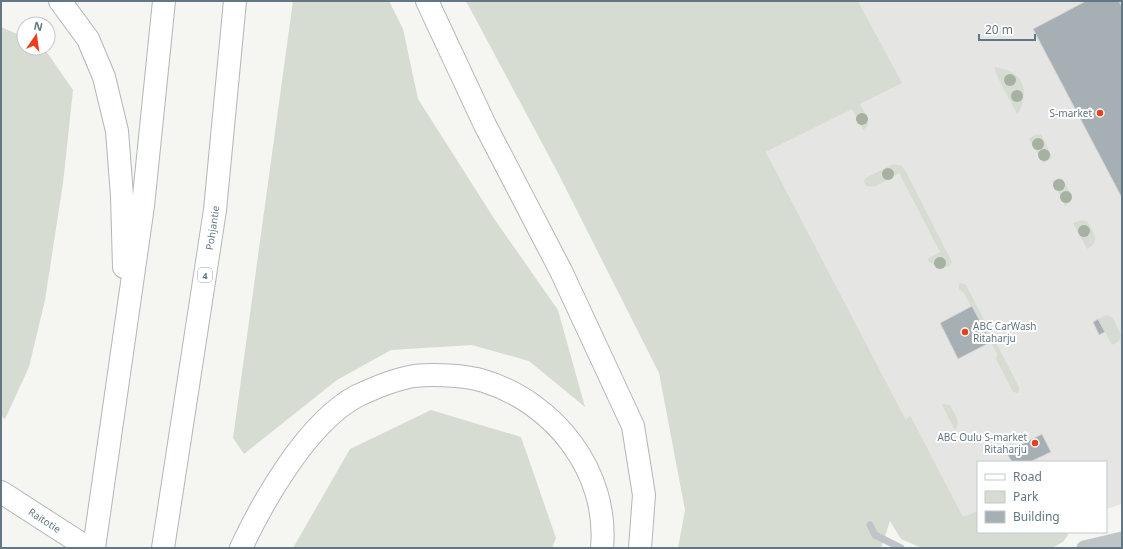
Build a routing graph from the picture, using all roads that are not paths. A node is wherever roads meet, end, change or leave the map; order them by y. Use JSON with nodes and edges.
{"nodes":[{"id":1,"x":60,"y":1,"type":"edge"},
{"id":2,"x":164,"y":1,"type":"edge"},
{"id":3,"x":235,"y":1,"type":"edge"},
{"id":4,"x":427,"y":1,"type":"edge"},
{"id":5,"x":125,"y":332,"type":"junction"},
{"id":6,"x":1,"y":492,"type":"edge"},
{"id":7,"x":870,"y":525,"type":"dead end"},
{"id":8,"x":1122,"y":539,"type":"edge"},
{"id":9,"x":88,"y":548,"type":"edge"},
{"id":10,"x":94,"y":548,"type":"edge"},
{"id":11,"x":163,"y":548,"type":"edge"},
{"id":12,"x":241,"y":548,"type":"edge"},
{"id":13,"x":602,"y":548,"type":"edge"},
{"id":14,"x":640,"y":548,"type":"edge"},
{"id":15,"x":901,"y":548,"type":"edge"},
{"id":16,"x":1084,"y":548,"type":"edge"}],
"edges":[{"from":1,"to":5,"type":"main road"},
{"from":2,"to":5,"type":"main road"},
{"from":3,"to":11,"type":"main road","name":"Pohjantie","number":"4"},
{"from":4,"to":14,"type":"main road"},
{"from":5,"to":10,"type":"main road"},
{"from":6,"to":9,"type":"main road","name":"Raitotie"},
{"from":7,"to":15,"type":"lane"},
{"from":8,"to":16,"type":"street"},
{"from":12,"to":13,"type":"main road"}]}
